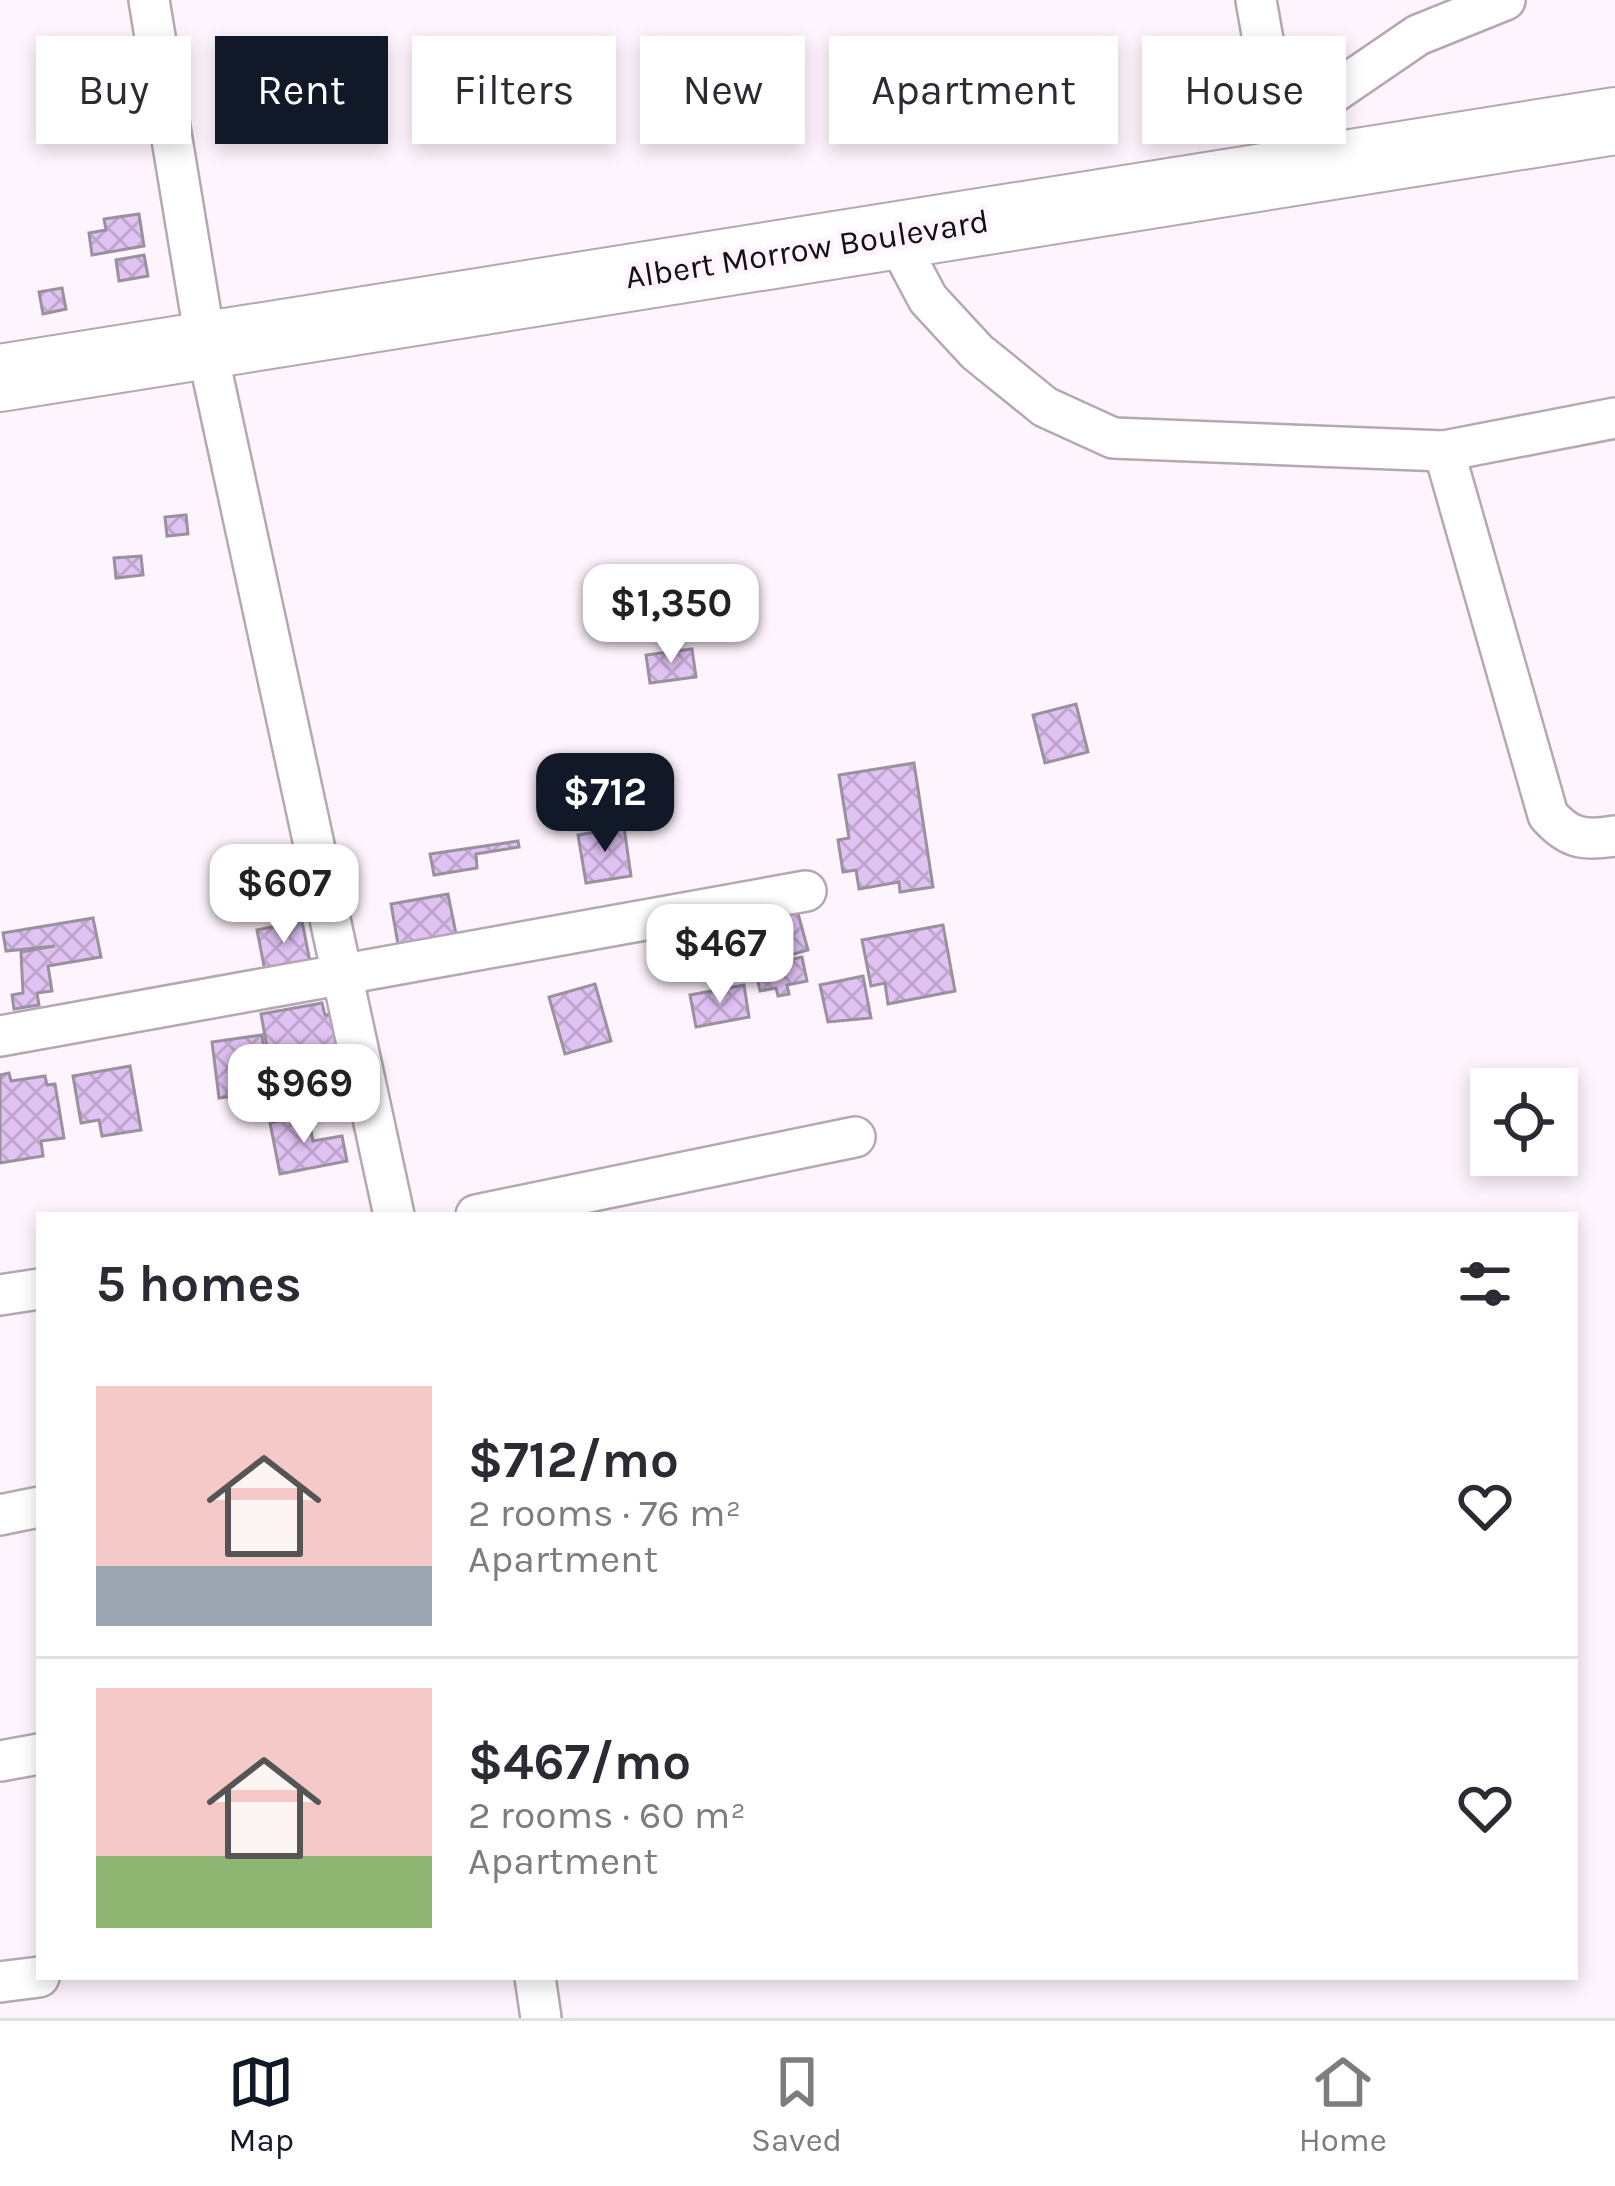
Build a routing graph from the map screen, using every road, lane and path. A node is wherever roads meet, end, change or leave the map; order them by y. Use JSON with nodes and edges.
{"nodes":[{"id":1,"x":149,"y":0,"type":"edge"},
{"id":2,"x":1256,"y":0,"type":"edge"},
{"id":3,"x":1505,"y":0,"type":"edge"},
{"id":4,"x":1615,"y":121,"type":"edge"},
{"id":5,"x":1283,"y":151,"type":"junction"},
{"id":6,"x":894,"y":236,"type":"junction"},
{"id":7,"x":206,"y":345,"type":"junction"},
{"id":8,"x":0,"y":378,"type":"edge"},
{"id":9,"x":1615,"y":418,"type":"edge"},
{"id":10,"x":1444,"y":451,"type":"junction"},
{"id":11,"x":1615,"y":836,"type":"edge"},
{"id":12,"x":806,"y":891,"type":"dead end"},
{"id":13,"x":344,"y":976,"type":"junction"},
{"id":14,"x":0,"y":1036,"type":"edge"},
{"id":15,"x":854,"y":1137,"type":"dead end"},
{"id":16,"x":393,"y":1212,"type":"edge"},
{"id":17,"x":491,"y":1212,"type":"edge"},
{"id":18,"x":36,"y":1289,"type":"edge"},
{"id":19,"x":0,"y":1295,"type":"edge"},
{"id":20,"x":36,"y":1508,"type":"edge"},
{"id":21,"x":0,"y":1515,"type":"edge"},
{"id":22,"x":36,"y":1755,"type":"edge"},
{"id":23,"x":0,"y":1761,"type":"edge"},
{"id":24,"x":36,"y":1977,"type":"edge"},
{"id":25,"x":535,"y":1980,"type":"edge"},
{"id":26,"x":0,"y":1982,"type":"edge"},
{"id":27,"x":541,"y":2018,"type":"edge"}],
"edges":[{"from":1,"to":7,"type":"street"},
{"from":2,"to":5,"type":"street"},
{"from":3,"to":5,"type":"street"},
{"from":4,"to":5,"type":"highway","name":"Albert Morrow Boulevard"},
{"from":5,"to":6,"type":"highway","name":"Albert Morrow Boulevard"},
{"from":6,"to":7,"type":"highway","name":"Albert Morrow Boulevard"},
{"from":6,"to":10,"type":"street"},
{"from":7,"to":8,"type":"highway","name":"Albert Morrow Boulevard"},
{"from":7,"to":13,"type":"street"},
{"from":9,"to":10,"type":"street"},
{"from":10,"to":11,"type":"street"},
{"from":12,"to":13,"type":"street"},
{"from":13,"to":14,"type":"street"},
{"from":13,"to":16,"type":"street"},
{"from":15,"to":17,"type":"street"},
{"from":18,"to":19,"type":"street"},
{"from":20,"to":21,"type":"street"},
{"from":22,"to":23,"type":"street"},
{"from":24,"to":26,"type":"street"},
{"from":25,"to":27,"type":"street"}]}
